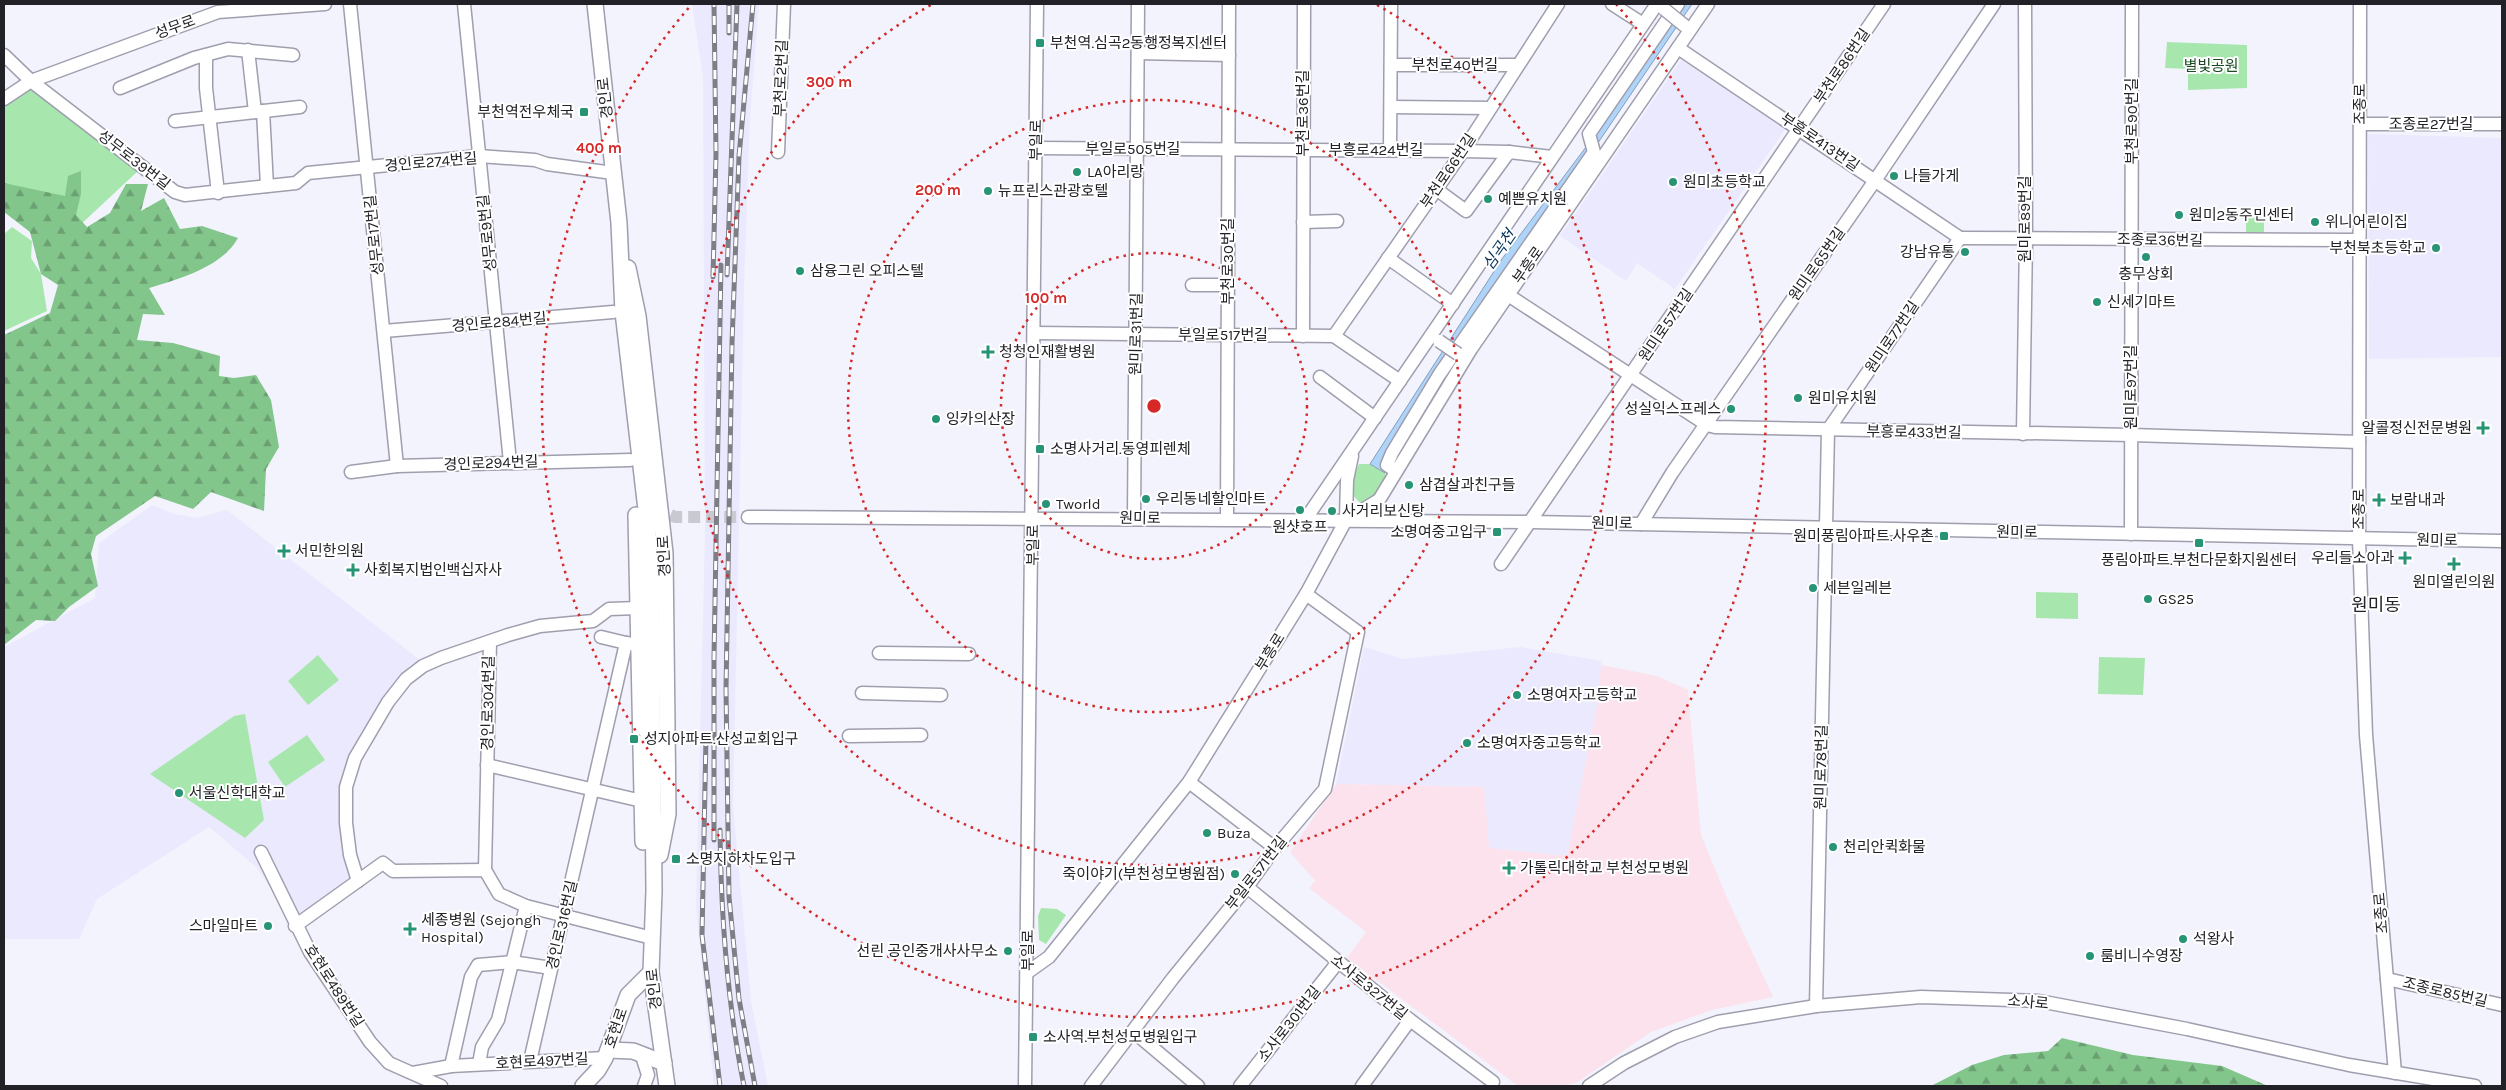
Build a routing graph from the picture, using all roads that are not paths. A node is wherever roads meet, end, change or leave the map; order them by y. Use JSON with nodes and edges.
{"nodes":[{"id":1,"x":326,"y":4,"type":"edge"},
{"id":2,"x":350,"y":4,"type":"edge"},
{"id":3,"x":464,"y":4,"type":"edge"},
{"id":4,"x":594,"y":4,"type":"edge"},
{"id":5,"x":784,"y":4,"type":"edge"},
{"id":6,"x":1037,"y":4,"type":"edge"},
{"id":7,"x":1138,"y":4,"type":"edge"},
{"id":8,"x":1229,"y":4,"type":"edge"},
{"id":9,"x":1304,"y":4,"type":"edge"},
{"id":10,"x":1391,"y":4,"type":"edge"},
{"id":11,"x":1558,"y":4,"type":"edge"},
{"id":12,"x":1612,"y":4,"type":"edge"},
{"id":13,"x":1678,"y":4,"type":"edge"},
{"id":14,"x":1708,"y":4,"type":"edge"},
{"id":15,"x":1884,"y":4,"type":"edge"},
{"id":16,"x":1994,"y":4,"type":"edge"},
{"id":17,"x":2025,"y":4,"type":"edge"},
{"id":18,"x":2132,"y":4,"type":"edge"},
{"id":19,"x":2360,"y":4,"type":"edge"},
{"id":20,"x":1659,"y":6,"type":"edge"},
{"id":21,"x":1643,"y":24,"type":"junction"},
{"id":22,"x":1687,"y":28,"type":"junction"},
{"id":23,"x":1678,"y":48,"type":"junction"},
{"id":24,"x":248,"y":50,"type":"junction"},
{"id":25,"x":1138,"y":53,"type":"junction"},
{"id":26,"x":4,"y":55,"type":"edge"},
{"id":27,"x":206,"y":55,"type":"junction"},
{"id":28,"x":293,"y":55,"type":"dead end"},
{"id":29,"x":1229,"y":55,"type":"junction"},
{"id":30,"x":1391,"y":65,"type":"junction"},
{"id":31,"x":1518,"y":65,"type":"junction"},
{"id":32,"x":31,"y":81,"type":"junction"},
{"id":33,"x":120,"y":88,"type":"dead end"},
{"id":34,"x":4,"y":99,"type":"edge"},
{"id":35,"x":300,"y":107,"type":"dead end"},
{"id":36,"x":1390,"y":107,"type":"junction"},
{"id":37,"x":1490,"y":108,"type":"junction"},
{"id":38,"x":259,"y":111,"type":"junction"},
{"id":39,"x":209,"y":117,"type":"junction"},
{"id":40,"x":175,"y":121,"type":"dead end"},
{"id":41,"x":2360,"y":124,"type":"junction"},
{"id":42,"x":2502,"y":124,"type":"edge"},
{"id":43,"x":1800,"y":128,"type":"junction"},
{"id":44,"x":1037,"y":148,"type":"junction"},
{"id":45,"x":1138,"y":149,"type":"junction"},
{"id":46,"x":1229,"y":150,"type":"junction"},
{"id":47,"x":1303,"y":150,"type":"junction"},
{"id":48,"x":1390,"y":150,"type":"junction"},
{"id":49,"x":1463,"y":151,"type":"junction"},
{"id":50,"x":778,"y":152,"type":"dead end"},
{"id":51,"x":1509,"y":152,"type":"junction"},
{"id":52,"x":479,"y":156,"type":"junction"},
{"id":53,"x":1552,"y":157,"type":"junction"},
{"id":54,"x":367,"y":168,"type":"junction"},
{"id":55,"x":308,"y":173,"type":"joint"},
{"id":56,"x":613,"y":173,"type":"junction"},
{"id":57,"x":1876,"y":179,"type":"junction"},
{"id":58,"x":267,"y":186,"type":"junction"},
{"id":59,"x":1436,"y":189,"type":"junction"},
{"id":60,"x":218,"y":192,"type":"junction"},
{"id":61,"x":1337,"y":221,"type":"dead end"},
{"id":62,"x":1303,"y":222,"type":"junction"},
{"id":63,"x":619,"y":223,"type":"junction"},
{"id":64,"x":1960,"y":238,"type":"junction"},
{"id":65,"x":2026,"y":239,"type":"junction"},
{"id":66,"x":2131,"y":239,"type":"junction"},
{"id":67,"x":2360,"y":240,"type":"junction"},
{"id":68,"x":1388,"y":258,"type":"junction"},
{"id":69,"x":1192,"y":285,"type":"dead end"},
{"id":70,"x":1228,"y":285,"type":"junction"},
{"id":71,"x":1508,"y":295,"type":"junction"},
{"id":72,"x":1453,"y":304,"type":"junction"},
{"id":73,"x":613,"y":312,"type":"junction"},
{"id":74,"x":495,"y":322,"type":"junction"},
{"id":75,"x":384,"y":331,"type":"junction"},
{"id":76,"x":1034,"y":334,"type":"junction"},
{"id":77,"x":1136,"y":334,"type":"junction"},
{"id":78,"x":1228,"y":336,"type":"junction"},
{"id":79,"x":1303,"y":336,"type":"junction"},
{"id":80,"x":1334,"y":336,"type":"junction"},
{"id":81,"x":1435,"y":338,"type":"junction"},
{"id":82,"x":1461,"y":356,"type":"junction"},
{"id":83,"x":1320,"y":377,"type":"dead end"},
{"id":84,"x":1631,"y":377,"type":"junction"},
{"id":85,"x":1400,"y":381,"type":"junction"},
{"id":86,"x":1375,"y":418,"type":"junction"},
{"id":87,"x":1707,"y":425,"type":"junction"},
{"id":88,"x":1828,"y":430,"type":"junction"},
{"id":89,"x":2023,"y":434,"type":"junction"},
{"id":90,"x":2131,"y":435,"type":"junction"},
{"id":91,"x":2359,"y":442,"type":"junction"},
{"id":92,"x":1353,"y":452,"type":"junction"},
{"id":93,"x":630,"y":460,"type":"junction"},
{"id":94,"x":510,"y":462,"type":"junction"},
{"id":95,"x":398,"y":466,"type":"junction"},
{"id":96,"x":1393,"y":470,"type":"dead end"},
{"id":97,"x":351,"y":472,"type":"dead end"},
{"id":98,"x":649,"y":500,"type":"dead end"},
{"id":99,"x":748,"y":517,"type":"tunnel mouth"},
{"id":100,"x":1033,"y":517,"type":"junction"},
{"id":101,"x":1134,"y":518,"type":"junction"},
{"id":102,"x":1227,"y":519,"type":"junction"},
{"id":103,"x":1305,"y":520,"type":"junction"},
{"id":104,"x":1346,"y":520,"type":"junction"},
{"id":105,"x":1532,"y":522,"type":"junction"},
{"id":106,"x":1641,"y":524,"type":"junction"},
{"id":107,"x":1826,"y":528,"type":"junction"},
{"id":108,"x":652,"y":532,"type":"dead end"},
{"id":109,"x":2131,"y":534,"type":"junction"},
{"id":110,"x":2359,"y":539,"type":"junction"},
{"id":111,"x":2502,"y":541,"type":"edge"},
{"id":112,"x":1502,"y":564,"type":"dead end"},
{"id":113,"x":1306,"y":594,"type":"junction"},
{"id":114,"x":639,"y":608,"type":"junction"},
{"id":115,"x":600,"y":637,"type":"dead end"},
{"id":116,"x":490,"y":642,"type":"junction"},
{"id":117,"x":633,"y":644,"type":"junction"},
{"id":118,"x":879,"y":653,"type":"dead end"},
{"id":119,"x":969,"y":654,"type":"dead end"},
{"id":120,"x":862,"y":693,"type":"dead end"},
{"id":121,"x":941,"y":695,"type":"dead end"},
{"id":122,"x":921,"y":735,"type":"dead end"},
{"id":123,"x":849,"y":736,"type":"dead end"},
{"id":124,"x":487,"y":765,"type":"junction"},
{"id":125,"x":1189,"y":782,"type":"junction"},
{"id":126,"x":593,"y":790,"type":"junction"},
{"id":127,"x":642,"y":801,"type":"junction"},
{"id":128,"x":1275,"y":848,"type":"junction"},
{"id":129,"x":261,"y":852,"type":"dead end"},
{"id":130,"x":660,"y":858,"type":"junction"},
{"id":131,"x":485,"y":870,"type":"junction"},
{"id":132,"x":358,"y":881,"type":"junction"},
{"id":133,"x":1247,"y":888,"type":"junction"},
{"id":134,"x":654,"y":891,"type":"junction"},
{"id":135,"x":526,"y":906,"type":"junction"},
{"id":136,"x":564,"y":916,"type":"junction"},
{"id":137,"x":296,"y":926,"type":"junction"},
{"id":138,"x":652,"y":938,"type":"junction"},
{"id":139,"x":512,"y":962,"type":"junction"},
{"id":140,"x":1338,"y":962,"type":"junction"},
{"id":141,"x":551,"y":968,"type":"junction"},
{"id":142,"x":651,"y":972,"type":"junction"},
{"id":143,"x":1028,"y":972,"type":"junction"},
{"id":144,"x":2387,"y":979,"type":"junction"},
{"id":145,"x":2502,"y":1005,"type":"edge"},
{"id":146,"x":1816,"y":1006,"type":"junction"},
{"id":147,"x":1410,"y":1020,"type":"junction"},
{"id":148,"x":1134,"y":1032,"type":"junction"},
{"id":149,"x":641,"y":1053,"type":"junction"},
{"id":150,"x":607,"y":1054,"type":"junction"},
{"id":151,"x":530,"y":1061,"type":"junction"},
{"id":152,"x":664,"y":1063,"type":"junction"},
{"id":153,"x":479,"y":1064,"type":"junction"},
{"id":154,"x":451,"y":1066,"type":"junction"},
{"id":155,"x":413,"y":1073,"type":"junction"},
{"id":156,"x":2395,"y":1073,"type":"junction"},
{"id":157,"x":1493,"y":1082,"type":"dead end"},
{"id":158,"x":441,"y":1086,"type":"edge"},
{"id":159,"x":583,"y":1086,"type":"edge"},
{"id":160,"x":644,"y":1086,"type":"edge"},
{"id":161,"x":667,"y":1086,"type":"edge"},
{"id":162,"x":1025,"y":1086,"type":"edge"},
{"id":163,"x":1091,"y":1086,"type":"edge"},
{"id":164,"x":1198,"y":1086,"type":"edge"},
{"id":165,"x":1240,"y":1086,"type":"edge"},
{"id":166,"x":1362,"y":1086,"type":"edge"},
{"id":167,"x":1589,"y":1086,"type":"edge"},
{"id":168,"x":2475,"y":1086,"type":"edge"}],
"edges":[{"from":1,"to":32,"type":"street","name":"성무로"},
{"from":2,"to":54,"type":"street","name":"성무로17번길"},
{"from":3,"to":52,"type":"street","name":"성무로9번길"},
{"from":4,"to":56,"type":"main road","name":"경인로"},
{"from":5,"to":50,"type":"street","name":"부천로2번길"},
{"from":6,"to":44,"type":"street","name":"부일로"},
{"from":7,"to":25,"type":"street","name":"원미로31번길"},
{"from":8,"to":29,"type":"street","name":"부천로30번길"},
{"from":9,"to":47,"type":"street","name":"부천로36번길"},
{"from":10,"to":30,"type":"street","name":"부천로40번길"},
{"from":11,"to":31,"type":"street","name":"부천로66번길"},
{"from":12,"to":21,"type":"street"},
{"from":13,"to":96,"type":"street"},
{"from":14,"to":22,"type":"street","name":"부흥로"},
{"from":15,"to":43,"type":"street","name":"부천로86번길"},
{"from":16,"to":57,"type":"street","name":"원미로65번길"},
{"from":17,"to":65,"type":"street","name":"원미로89번길"},
{"from":18,"to":66,"type":"street","name":"부천로90번길"},
{"from":19,"to":41,"type":"street","name":"조종로"},
{"from":20,"to":21,"type":"street","name":"부흥로"},
{"from":20,"to":22,"type":"street","bridge":true},
{"from":21,"to":53,"type":"street","name":"부흥로"},
{"from":22,"to":23,"type":"street","name":"부흥로"},
{"from":23,"to":43,"type":"street","name":"부흥로413번길"},
{"from":23,"to":71,"type":"street","name":"부흥로"},
{"from":24,"to":27,"type":"street"},
{"from":24,"to":28,"type":"street"},
{"from":24,"to":38,"type":"street"},
{"from":25,"to":29,"type":"street"},
{"from":25,"to":45,"type":"street","name":"원미로31번길"},
{"from":26,"to":32,"type":"street","name":"성무로39번길"},
{"from":27,"to":33,"type":"street"},
{"from":27,"to":39,"type":"street"},
{"from":29,"to":46,"type":"street","name":"부천로30번길"},
{"from":30,"to":31,"type":"street","name":"부천로40번길"},
{"from":30,"to":36,"type":"street","name":"부천로40번길"},
{"from":31,"to":37,"type":"street","name":"부천로66번길"},
{"from":32,"to":34,"type":"street","name":"성무로"},
{"from":32,"to":60,"type":"street","name":"성무로39번길"},
{"from":35,"to":38,"type":"street"},
{"from":36,"to":37,"type":"street"},
{"from":36,"to":48,"type":"street","name":"부천로40번길"},
{"from":37,"to":49,"type":"street","name":"부천로66번길"},
{"from":38,"to":39,"type":"street"},
{"from":38,"to":58,"type":"street"},
{"from":39,"to":40,"type":"street"},
{"from":39,"to":60,"type":"street"},
{"from":41,"to":42,"type":"street","name":"조종로27번길"},
{"from":41,"to":67,"type":"street","name":"조종로"},
{"from":43,"to":57,"type":"street","name":"부흥로413번길"},
{"from":43,"to":84,"type":"street","name":"원미로57번길"},
{"from":44,"to":45,"type":"street","name":"부일로505번길"},
{"from":44,"to":76,"type":"street","name":"부일로"},
{"from":45,"to":46,"type":"street","name":"부일로505번길"},
{"from":45,"to":77,"type":"street","name":"원미로31번길"},
{"from":46,"to":47,"type":"street","name":"부흥로424번길"},
{"from":46,"to":70,"type":"street","name":"부천로30번길"},
{"from":47,"to":48,"type":"street","name":"부흥로424번길"},
{"from":47,"to":62,"type":"street","name":"부천로36번길"},
{"from":48,"to":49,"type":"street","name":"부흥로424번길"},
{"from":49,"to":51,"type":"street","name":"부흥로424번길"},
{"from":49,"to":59,"type":"street","name":"부천로66번길"},
{"from":51,"to":53,"type":"street","name":"부흥로424번길"},
{"from":51,"to":59,"type":"street"},
{"from":52,"to":54,"type":"street","name":"경인로274번길"},
{"from":52,"to":56,"type":"street","name":"경인로274번길"},
{"from":52,"to":74,"type":"street","name":"성무로9번길"},
{"from":53,"to":72,"type":"street","name":"부흥로"},
{"from":54,"to":55,"type":"street","name":"경인로274번길"},
{"from":54,"to":75,"type":"street","name":"성무로17번길"},
{"from":55,"to":58,"type":"street","name":"성무로39번길"},
{"from":56,"to":63,"type":"main road","name":"경인로"},
{"from":57,"to":64,"type":"street","name":"부흥로413번길"},
{"from":57,"to":87,"type":"street","name":"원미로65번길"},
{"from":58,"to":60,"type":"street","name":"성무로39번길"},
{"from":59,"to":68,"type":"street","name":"부천로66번길"},
{"from":61,"to":62,"type":"street"},
{"from":62,"to":79,"type":"street","name":"부천로36번길"},
{"from":63,"to":73,"type":"main road","name":"경인로"},
{"from":63,"to":98,"type":"street"},
{"from":63,"to":130,"type":"main road","name":"경인로"},
{"from":63,"to":134,"type":"main road","name":"경인로"},
{"from":64,"to":65,"type":"street","name":"조종로36번길"},
{"from":64,"to":88,"type":"street","name":"원미로77번길"},
{"from":65,"to":66,"type":"street","name":"조종로36번길"},
{"from":65,"to":89,"type":"street","name":"원미로89번길"},
{"from":66,"to":67,"type":"street","name":"조종로36번길"},
{"from":66,"to":90,"type":"street","name":"원미로97번길"},
{"from":67,"to":91,"type":"street","name":"조종로"},
{"from":68,"to":72,"type":"street"},
{"from":68,"to":80,"type":"street","name":"부천로66번길"},
{"from":69,"to":70,"type":"street"},
{"from":70,"to":78,"type":"street","name":"부천로30번길"},
{"from":71,"to":82,"type":"street","name":"부흥로"},
{"from":71,"to":84,"type":"street","name":"부흥로433번길"},
{"from":72,"to":81,"type":"street","name":"부흥로"},
{"from":73,"to":74,"type":"street","name":"경인로284번길"},
{"from":73,"to":93,"type":"main road","name":"경인로"},
{"from":74,"to":75,"type":"street","name":"경인로284번길"},
{"from":74,"to":94,"type":"street","name":"성무로9번길"},
{"from":75,"to":95,"type":"street","name":"성무로17번길"},
{"from":76,"to":77,"type":"street","name":"부일로517번길"},
{"from":76,"to":100,"type":"street","name":"부일로"},
{"from":77,"to":78,"type":"street","name":"부일로517번길"},
{"from":77,"to":101,"type":"street","name":"원미로31번길"},
{"from":78,"to":79,"type":"street","name":"부일로517번길"},
{"from":78,"to":102,"type":"street","name":"부천로30번길"},
{"from":79,"to":80,"type":"street","name":"부일로517번길"},
{"from":80,"to":85,"type":"street"},
{"from":81,"to":82,"type":"street","bridge":true},
{"from":81,"to":85,"type":"street","name":"부흥로"},
{"from":82,"to":104,"type":"street","name":"부흥로"},
{"from":83,"to":86,"type":"street"},
{"from":84,"to":87,"type":"street","name":"부흥로433번길"},
{"from":84,"to":105,"type":"street","name":"원미로57번길"},
{"from":85,"to":86,"type":"street","name":"부흥로"},
{"from":86,"to":92,"type":"street","name":"부흥로"},
{"from":87,"to":88,"type":"street","name":"부흥로433번길"},
{"from":87,"to":106,"type":"street","name":"원미로65번길"},
{"from":88,"to":89,"type":"street","name":"부흥로433번길"},
{"from":88,"to":107,"type":"street"},
{"from":89,"to":90,"type":"street","name":"부흥로433번길"},
{"from":90,"to":91,"type":"street","name":"부흥로433번길"},
{"from":90,"to":109,"type":"street","name":"원미로97번길"},
{"from":91,"to":110,"type":"street","name":"조종로"},
{"from":92,"to":103,"type":"street","name":"부흥로"},
{"from":92,"to":104,"type":"street","name":"부흥로"},
{"from":93,"to":94,"type":"street","name":"경인로294번길"},
{"from":93,"to":114,"type":"main road","name":"경인로"},
{"from":94,"to":95,"type":"street","name":"경인로294번길"},
{"from":95,"to":97,"type":"street","name":"경인로294번길"},
{"from":99,"to":100,"type":"street","name":"원미로"},
{"from":100,"to":101,"type":"street","name":"원미로"},
{"from":100,"to":143,"type":"street","name":"부일로"},
{"from":101,"to":102,"type":"street","name":"원미로"},
{"from":102,"to":103,"type":"street","name":"원미로"},
{"from":103,"to":104,"type":"street","name":"원미로"},
{"from":104,"to":105,"type":"street","name":"원미로"},
{"from":104,"to":113,"type":"street","name":"부흥로"},
{"from":105,"to":106,"type":"street","name":"원미로"},
{"from":105,"to":112,"type":"street"},
{"from":106,"to":107,"type":"street","name":"원미로"},
{"from":107,"to":109,"type":"street","name":"원미로"},
{"from":107,"to":146,"type":"street","name":"원미로78번길"},
{"from":108,"to":130,"type":"street"},
{"from":109,"to":110,"type":"street","name":"원미로"},
{"from":110,"to":111,"type":"street","name":"원미로"},
{"from":110,"to":144,"type":"street","name":"조종로"},
{"from":113,"to":125,"type":"street","name":"부흥로"},
{"from":113,"to":128,"type":"street","name":"부일로571번길"},
{"from":114,"to":116,"type":"street","name":"경인로304번길"},
{"from":114,"to":117,"type":"main road","name":"경인로"},
{"from":115,"to":117,"type":"street"},
{"from":116,"to":124,"type":"street","name":"경인로304번길"},
{"from":116,"to":132,"type":"street","name":"경인로304번길"},
{"from":117,"to":126,"type":"street","name":"경인로"},
{"from":117,"to":127,"type":"main road","name":"경인로"},
{"from":118,"to":119,"type":"street"},
{"from":120,"to":121,"type":"street"},
{"from":122,"to":123,"type":"street"},
{"from":124,"to":126,"type":"street"},
{"from":124,"to":131,"type":"street"},
{"from":125,"to":128,"type":"street"},
{"from":125,"to":143,"type":"street","name":"부흥로"},
{"from":126,"to":127,"type":"street"},
{"from":126,"to":136,"type":"street","name":"경인로316번길"},
{"from":127,"to":134,"type":"main road","name":"경인로"},
{"from":128,"to":133,"type":"street","name":"부일로571번길"},
{"from":129,"to":137,"type":"street","name":"호현로489번길"},
{"from":130,"to":134,"type":"main road","name":"경인로"},
{"from":131,"to":132,"type":"street"},
{"from":131,"to":135,"type":"street"},
{"from":132,"to":137,"type":"street"},
{"from":133,"to":140,"type":"street","name":"소사로327번길"},
{"from":133,"to":148,"type":"street","name":"부일로571번길"},
{"from":134,"to":138,"type":"main road","name":"경인로"},
{"from":135,"to":136,"type":"street"},
{"from":135,"to":139,"type":"street","name":"호현로497번길"},
{"from":136,"to":138,"type":"street"},
{"from":136,"to":141,"type":"street","name":"경인로316번길"},
{"from":137,"to":155,"type":"street","name":"호현로489번길"},
{"from":138,"to":142,"type":"main road","name":"경인로"},
{"from":139,"to":141,"type":"street"},
{"from":139,"to":153,"type":"street","name":"호현로497번길"},
{"from":139,"to":154,"type":"street"},
{"from":140,"to":147,"type":"street","name":"소사로327번길"},
{"from":140,"to":165,"type":"street","name":"소사로301번길"},
{"from":141,"to":151,"type":"street","name":"경인로316번길"},
{"from":142,"to":150,"type":"main road","name":"호현로"},
{"from":142,"to":152,"type":"main road","name":"경인로"},
{"from":143,"to":162,"type":"street","name":"부일로"},
{"from":144,"to":145,"type":"street","name":"조종로85번길"},
{"from":144,"to":156,"type":"street","name":"조종로"},
{"from":146,"to":156,"type":"street","name":"소사로"},
{"from":146,"to":167,"type":"street","name":"소사로"},
{"from":147,"to":157,"type":"street","name":"소사로327번길"},
{"from":147,"to":166,"type":"street"},
{"from":148,"to":163,"type":"street","name":"부일로571번길"},
{"from":148,"to":164,"type":"street"},
{"from":149,"to":150,"type":"main road"},
{"from":149,"to":152,"type":"main road"},
{"from":149,"to":160,"type":"street"},
{"from":150,"to":151,"type":"street","name":"호현로497번길"},
{"from":150,"to":159,"type":"main road","name":"호현로"},
{"from":151,"to":153,"type":"street","name":"호현로497번길"},
{"from":152,"to":161,"type":"main road","name":"경인로"},
{"from":153,"to":154,"type":"street","name":"호현로497번길"},
{"from":154,"to":155,"type":"street","name":"호현로497번길"},
{"from":155,"to":158,"type":"street","name":"호현로489번길"},
{"from":156,"to":168,"type":"street","name":"소사로"}]}
